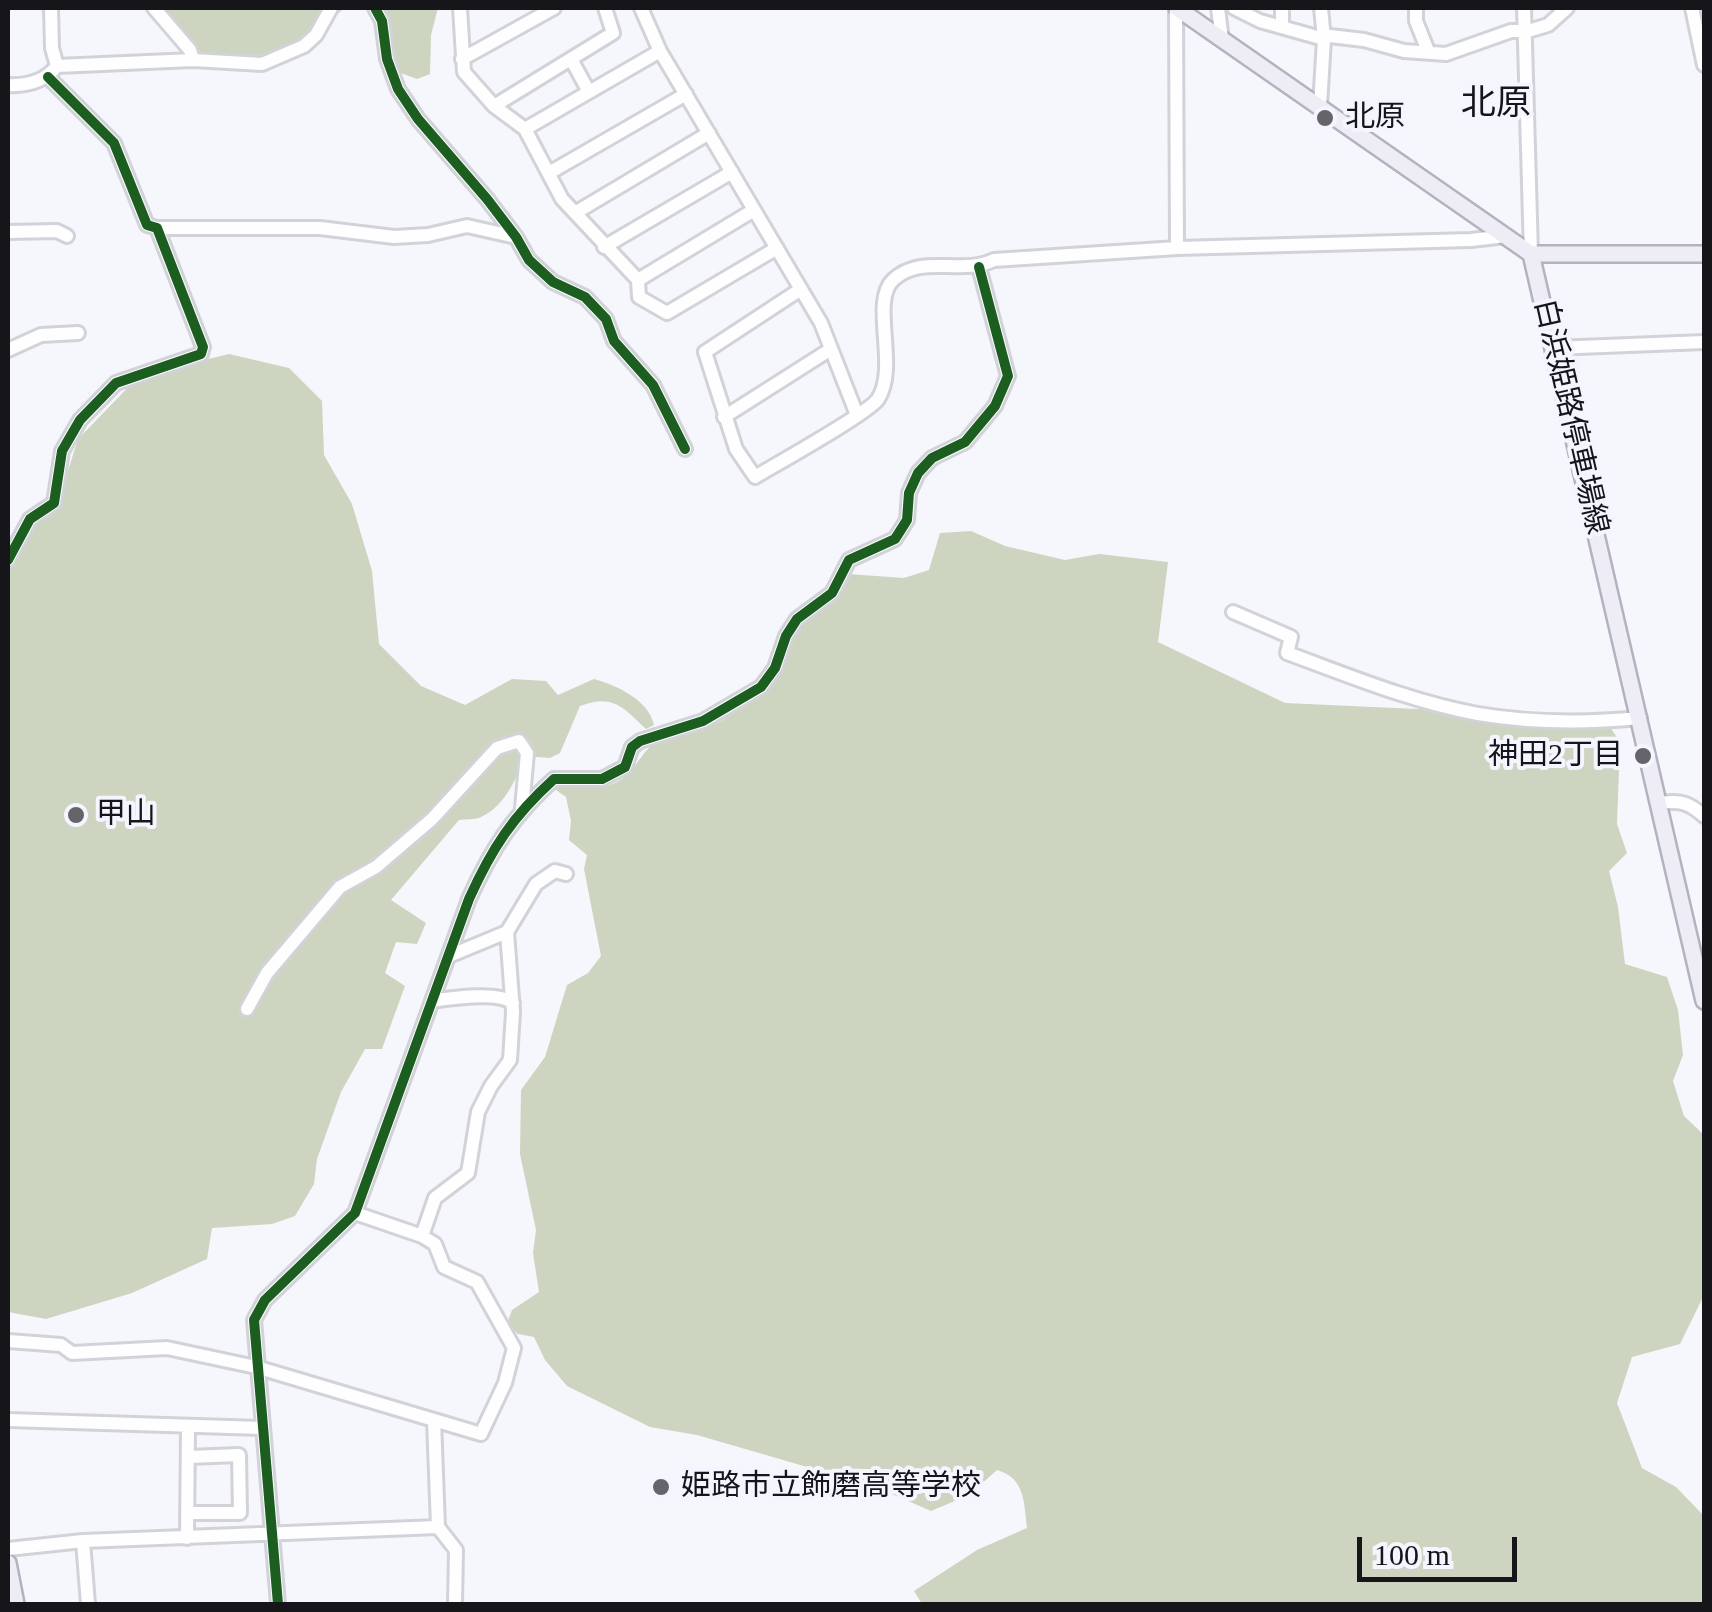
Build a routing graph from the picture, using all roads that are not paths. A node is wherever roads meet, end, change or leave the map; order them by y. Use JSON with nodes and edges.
{"nodes":[{"id":1,"x":51,"y":8,"type":"edge"},
{"id":2,"x":154,"y":8,"type":"edge"},
{"id":3,"x":331,"y":8,"type":"edge"},
{"id":4,"x":375,"y":8,"type":"edge"},
{"id":5,"x":460,"y":8,"type":"edge"},
{"id":6,"x":554,"y":8,"type":"edge"},
{"id":7,"x":605,"y":8,"type":"edge"},
{"id":8,"x":640,"y":8,"type":"edge"},
{"id":9,"x":1176,"y":8,"type":"edge"},
{"id":10,"x":1218,"y":8,"type":"edge"},
{"id":11,"x":1234,"y":8,"type":"edge"},
{"id":12,"x":1282,"y":8,"type":"edge"},
{"id":13,"x":1321,"y":8,"type":"edge"},
{"id":14,"x":1416,"y":8,"type":"edge"},
{"id":15,"x":1524,"y":8,"type":"edge"},
{"id":16,"x":1567,"y":8,"type":"edge"},
{"id":17,"x":1692,"y":8,"type":"edge"},
{"id":18,"x":1282,"y":27,"type":"junction"},
{"id":19,"x":1524,"y":29,"type":"junction"},
{"id":20,"x":1324,"y":39,"type":"junction"},
{"id":21,"x":1222,"y":40,"type":"junction"},
{"id":22,"x":660,"y":51,"type":"junction"},
{"id":23,"x":1428,"y":51,"type":"junction"},
{"id":24,"x":462,"y":59,"type":"junction"},
{"id":25,"x":571,"y":59,"type":"junction"},
{"id":26,"x":193,"y":60,"type":"junction"},
{"id":27,"x":1704,"y":66,"type":"edge"},
{"id":28,"x":52,"y":71,"type":"junction"},
{"id":29,"x":8,"y":85,"type":"edge"},
{"id":30,"x":589,"y":92,"type":"junction"},
{"id":31,"x":686,"y":94,"type":"junction"},
{"id":32,"x":494,"y":106,"type":"junction"},
{"id":33,"x":1320,"y":106,"type":"junction"},
{"id":34,"x":525,"y":129,"type":"junction"},
{"id":35,"x":709,"y":134,"type":"junction"},
{"id":36,"x":732,"y":172,"type":"junction"},
{"id":37,"x":548,"y":173,"type":"junction"},
{"id":38,"x":754,"y":210,"type":"junction"},
{"id":39,"x":575,"y":213,"type":"junction"},
{"id":40,"x":157,"y":228,"type":"junction"},
{"id":41,"x":8,"y":232,"type":"edge"},
{"id":42,"x":67,"y":236,"type":"dead end"},
{"id":43,"x":1506,"y":236,"type":"junction"},
{"id":44,"x":516,"y":237,"type":"junction"},
{"id":45,"x":604,"y":247,"type":"junction"},
{"id":46,"x":777,"y":248,"type":"junction"},
{"id":47,"x":1178,"y":248,"type":"junction"},
{"id":48,"x":1531,"y":254,"type":"junction"},
{"id":49,"x":1704,"y":254,"type":"edge"},
{"id":50,"x":980,"y":268,"type":"junction"},
{"id":51,"x":638,"y":280,"type":"junction"},
{"id":52,"x":801,"y":289,"type":"junction"},
{"id":53,"x":78,"y":333,"type":"dead end"},
{"id":54,"x":1704,"y":342,"type":"edge"},
{"id":55,"x":1554,"y":348,"type":"junction"},
{"id":56,"x":831,"y":349,"type":"junction"},
{"id":57,"x":8,"y":350,"type":"edge"},
{"id":58,"x":856,"y":415,"type":"junction"},
{"id":59,"x":724,"y":417,"type":"junction"},
{"id":60,"x":685,"y":449,"type":"dead end"},
{"id":61,"x":8,"y":560,"type":"edge"},
{"id":62,"x":1233,"y":612,"type":"dead end"},
{"id":63,"x":1640,"y":718,"type":"junction"},
{"id":64,"x":1661,"y":803,"type":"junction"},
{"id":65,"x":522,"y":808,"type":"junction"},
{"id":66,"x":1704,"y":816,"type":"edge"},
{"id":67,"x":566,"y":874,"type":"dead end"},
{"id":68,"x":507,"y":932,"type":"junction"},
{"id":69,"x":448,"y":956,"type":"junction"},
{"id":70,"x":1704,"y":1001,"type":"edge"},
{"id":71,"x":432,"y":1002,"type":"junction"},
{"id":72,"x":513,"y":1003,"type":"junction"},
{"id":73,"x":248,"y":1009,"type":"dead end"},
{"id":74,"x":355,"y":1213,"type":"junction"},
{"id":75,"x":422,"y":1236,"type":"junction"},
{"id":76,"x":8,"y":1340,"type":"edge"},
{"id":77,"x":256,"y":1366,"type":"junction"},
{"id":78,"x":8,"y":1420,"type":"edge"},
{"id":79,"x":434,"y":1420,"type":"junction"},
{"id":80,"x":188,"y":1426,"type":"junction"},
{"id":81,"x":261,"y":1428,"type":"junction"},
{"id":82,"x":188,"y":1457,"type":"junction"},
{"id":83,"x":187,"y":1513,"type":"junction"},
{"id":84,"x":438,"y":1527,"type":"junction"},
{"id":85,"x":272,"y":1536,"type":"junction"},
{"id":86,"x":187,"y":1538,"type":"junction"},
{"id":87,"x":83,"y":1541,"type":"junction"},
{"id":88,"x":8,"y":1549,"type":"edge"},
{"id":89,"x":8,"y":1562,"type":"edge"},
{"id":90,"x":16,"y":1604,"type":"edge"},
{"id":91,"x":88,"y":1604,"type":"edge"},
{"id":92,"x":278,"y":1604,"type":"edge"},
{"id":93,"x":455,"y":1604,"type":"edge"}],
"edges":[{"from":1,"to":28,"type":"street"},
{"from":2,"to":26,"type":"street"},
{"from":3,"to":26,"type":"street"},
{"from":4,"to":44,"type":"street"},
{"from":5,"to":24,"type":"street"},
{"from":6,"to":24,"type":"street"},
{"from":7,"to":25,"type":"street"},
{"from":8,"to":22,"type":"street"},
{"from":9,"to":21,"type":"main road"},
{"from":9,"to":47,"type":"street"},
{"from":10,"to":21,"type":"street"},
{"from":11,"to":18,"type":"street"},
{"from":12,"to":18,"type":"street"},
{"from":13,"to":20,"type":"street"},
{"from":14,"to":23,"type":"street"},
{"from":15,"to":19,"type":"street"},
{"from":16,"to":19,"type":"street"},
{"from":17,"to":27,"type":"street"},
{"from":18,"to":20,"type":"street"},
{"from":19,"to":23,"type":"street"},
{"from":19,"to":48,"type":"street"},
{"from":20,"to":23,"type":"street"},
{"from":20,"to":33,"type":"street"},
{"from":21,"to":33,"type":"main road"},
{"from":22,"to":30,"type":"street"},
{"from":22,"to":31,"type":"street"},
{"from":24,"to":32,"type":"street"},
{"from":25,"to":30,"type":"street"},
{"from":25,"to":32,"type":"street"},
{"from":26,"to":28,"type":"street"},
{"from":28,"to":29,"type":"street"},
{"from":28,"to":40,"type":"street"},
{"from":30,"to":34,"type":"street"},
{"from":31,"to":35,"type":"street"},
{"from":31,"to":37,"type":"street"},
{"from":32,"to":34,"type":"street"},
{"from":33,"to":43,"type":"main road"},
{"from":34,"to":37,"type":"street"},
{"from":35,"to":36,"type":"street"},
{"from":35,"to":39,"type":"street"},
{"from":36,"to":38,"type":"street"},
{"from":36,"to":45,"type":"street"},
{"from":37,"to":39,"type":"street"},
{"from":38,"to":46,"type":"street"},
{"from":38,"to":51,"type":"street"},
{"from":39,"to":45,"type":"street"},
{"from":40,"to":44,"type":"street"},
{"from":40,"to":61,"type":"street"},
{"from":41,"to":42,"type":"street"},
{"from":43,"to":47,"type":"street"},
{"from":43,"to":48,"type":"main road"},
{"from":44,"to":60,"type":"street"},
{"from":45,"to":51,"type":"street"},
{"from":46,"to":51,"type":"street"},
{"from":46,"to":52,"type":"street"},
{"from":47,"to":50,"type":"street"},
{"from":48,"to":49,"type":"main road"},
{"from":48,"to":55,"type":"main road","name":"白浜姫路停車場線"},
{"from":50,"to":58,"type":"street"},
{"from":50,"to":65,"type":"street"},
{"from":52,"to":56,"type":"street"},
{"from":52,"to":59,"type":"street"},
{"from":53,"to":57,"type":"street"},
{"from":54,"to":55,"type":"street"},
{"from":55,"to":63,"type":"main road","name":"白浜姫路停車場線"},
{"from":56,"to":58,"type":"street"},
{"from":56,"to":59,"type":"street"},
{"from":58,"to":59,"type":"street"},
{"from":62,"to":63,"type":"street"},
{"from":63,"to":64,"type":"main road","name":"白浜姫路停車場線"},
{"from":64,"to":66,"type":"street"},
{"from":64,"to":70,"type":"main road","name":"白浜姫路停車場線"},
{"from":65,"to":69,"type":"street"},
{"from":65,"to":73,"type":"street"},
{"from":67,"to":68,"type":"street"},
{"from":68,"to":69,"type":"street"},
{"from":68,"to":72,"type":"street"},
{"from":69,"to":71,"type":"street"},
{"from":71,"to":72,"type":"street"},
{"from":71,"to":74,"type":"street"},
{"from":72,"to":75,"type":"street"},
{"from":74,"to":75,"type":"street"},
{"from":74,"to":77,"type":"street"},
{"from":75,"to":79,"type":"street"},
{"from":76,"to":77,"type":"street"},
{"from":77,"to":79,"type":"street"},
{"from":77,"to":81,"type":"street"},
{"from":78,"to":80,"type":"street"},
{"from":79,"to":84,"type":"street"},
{"from":80,"to":81,"type":"street"},
{"from":80,"to":82,"type":"street"},
{"from":81,"to":85,"type":"street"},
{"from":82,"to":83,"type":"street"},
{"from":82,"to":83,"type":"street"},
{"from":83,"to":86,"type":"street"},
{"from":84,"to":85,"type":"street"},
{"from":84,"to":93,"type":"street"},
{"from":85,"to":86,"type":"street"},
{"from":85,"to":92,"type":"street"},
{"from":86,"to":87,"type":"street"},
{"from":87,"to":88,"type":"street"},
{"from":87,"to":91,"type":"street"},
{"from":89,"to":90,"type":"main road"}]}
